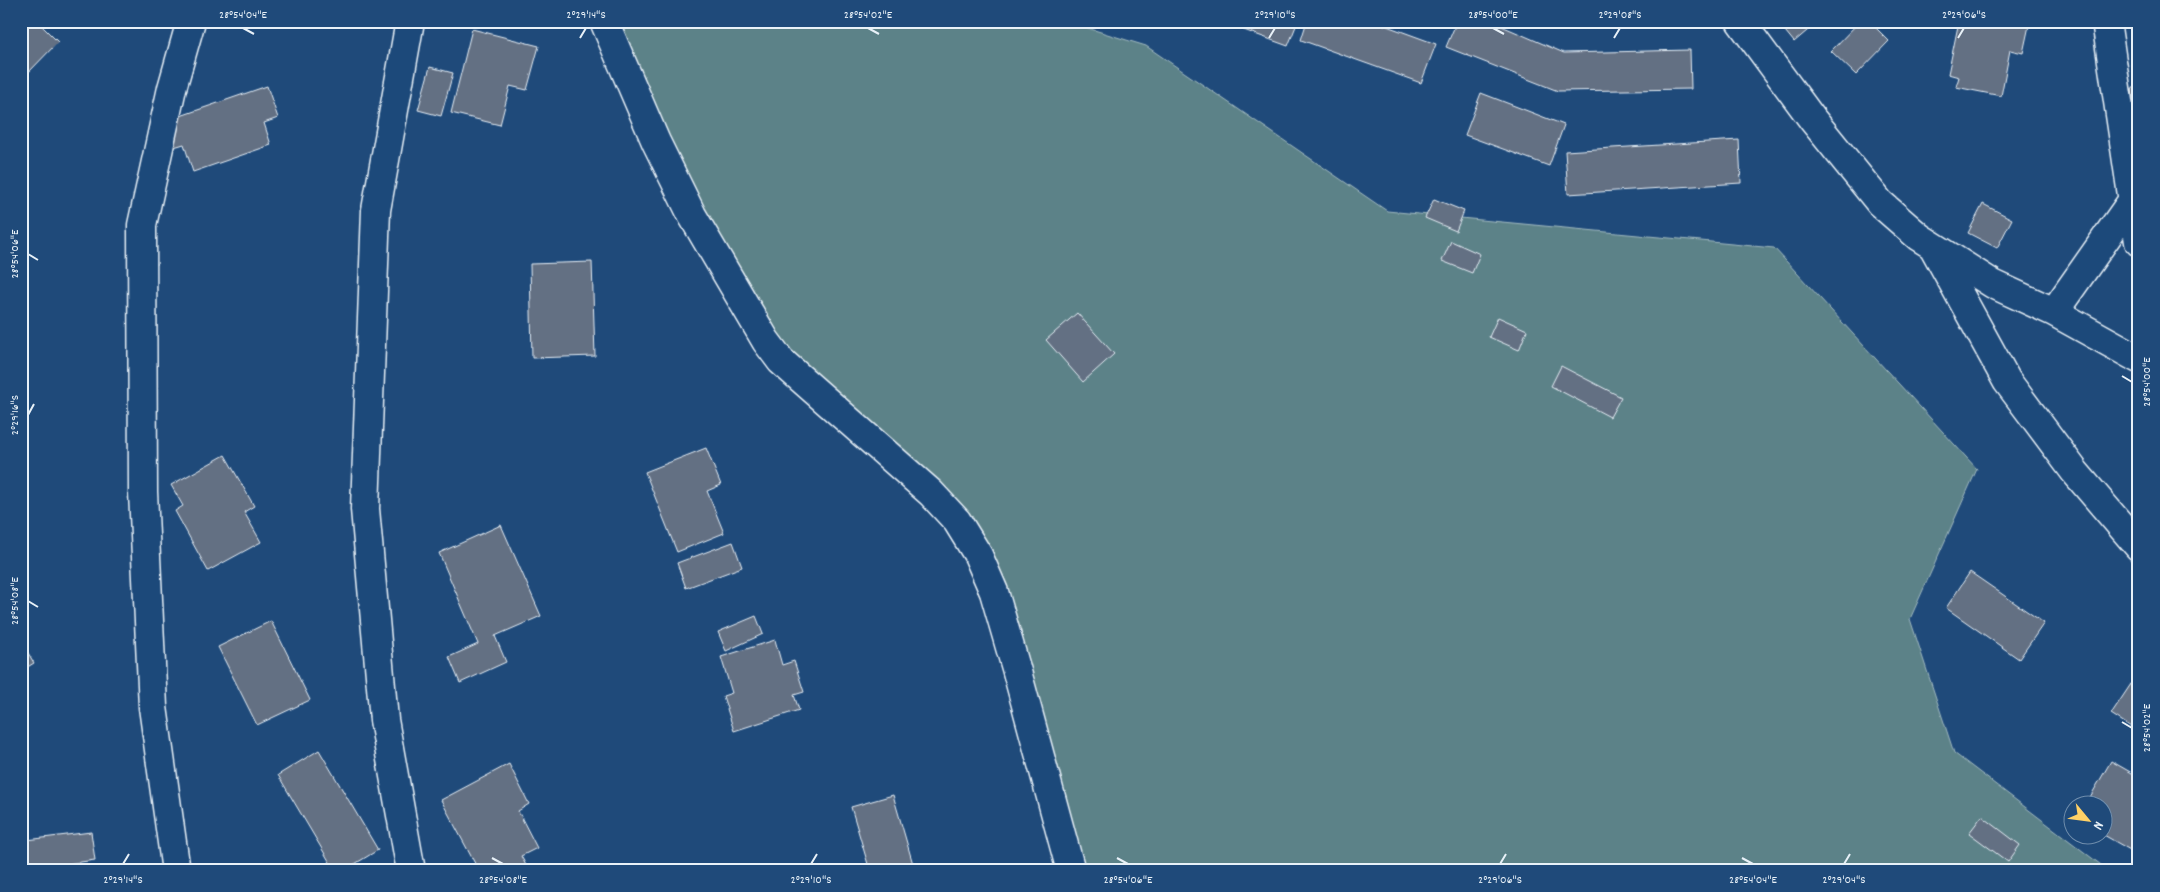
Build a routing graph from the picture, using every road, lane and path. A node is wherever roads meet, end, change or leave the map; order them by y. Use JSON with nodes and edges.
{"nodes":[{"id":1,"x":191,"y":21,"type":"edge"},
{"id":2,"x":410,"y":21,"type":"edge"},
{"id":3,"x":604,"y":21,"type":"edge"},
{"id":4,"x":1740,"y":21,"type":"edge"},
{"id":5,"x":2106,"y":21,"type":"edge"},
{"id":6,"x":2132,"y":201,"type":"junction"},
{"id":7,"x":2139,"y":242,"type":"edge"},
{"id":8,"x":1934,"y":247,"type":"junction"},
{"id":9,"x":2054,"y":312,"type":"junction"},
{"id":10,"x":2139,"y":359,"type":"edge"},
{"id":11,"x":2139,"y":547,"type":"edge"},
{"id":12,"x":176,"y":871,"type":"edge"},
{"id":13,"x":412,"y":871,"type":"edge"},
{"id":14,"x":1070,"y":871,"type":"edge"}],
"edges":[{"from":1,"to":12,"type":"street"},
{"from":2,"to":13,"type":"street"},
{"from":3,"to":14,"type":"street"},
{"from":4,"to":8,"type":"street"},
{"from":5,"to":6,"type":"street"},
{"from":6,"to":7,"type":"street"},
{"from":6,"to":9,"type":"street"},
{"from":8,"to":9,"type":"street"},
{"from":8,"to":11,"type":"street"},
{"from":9,"to":10,"type":"street"}]}
